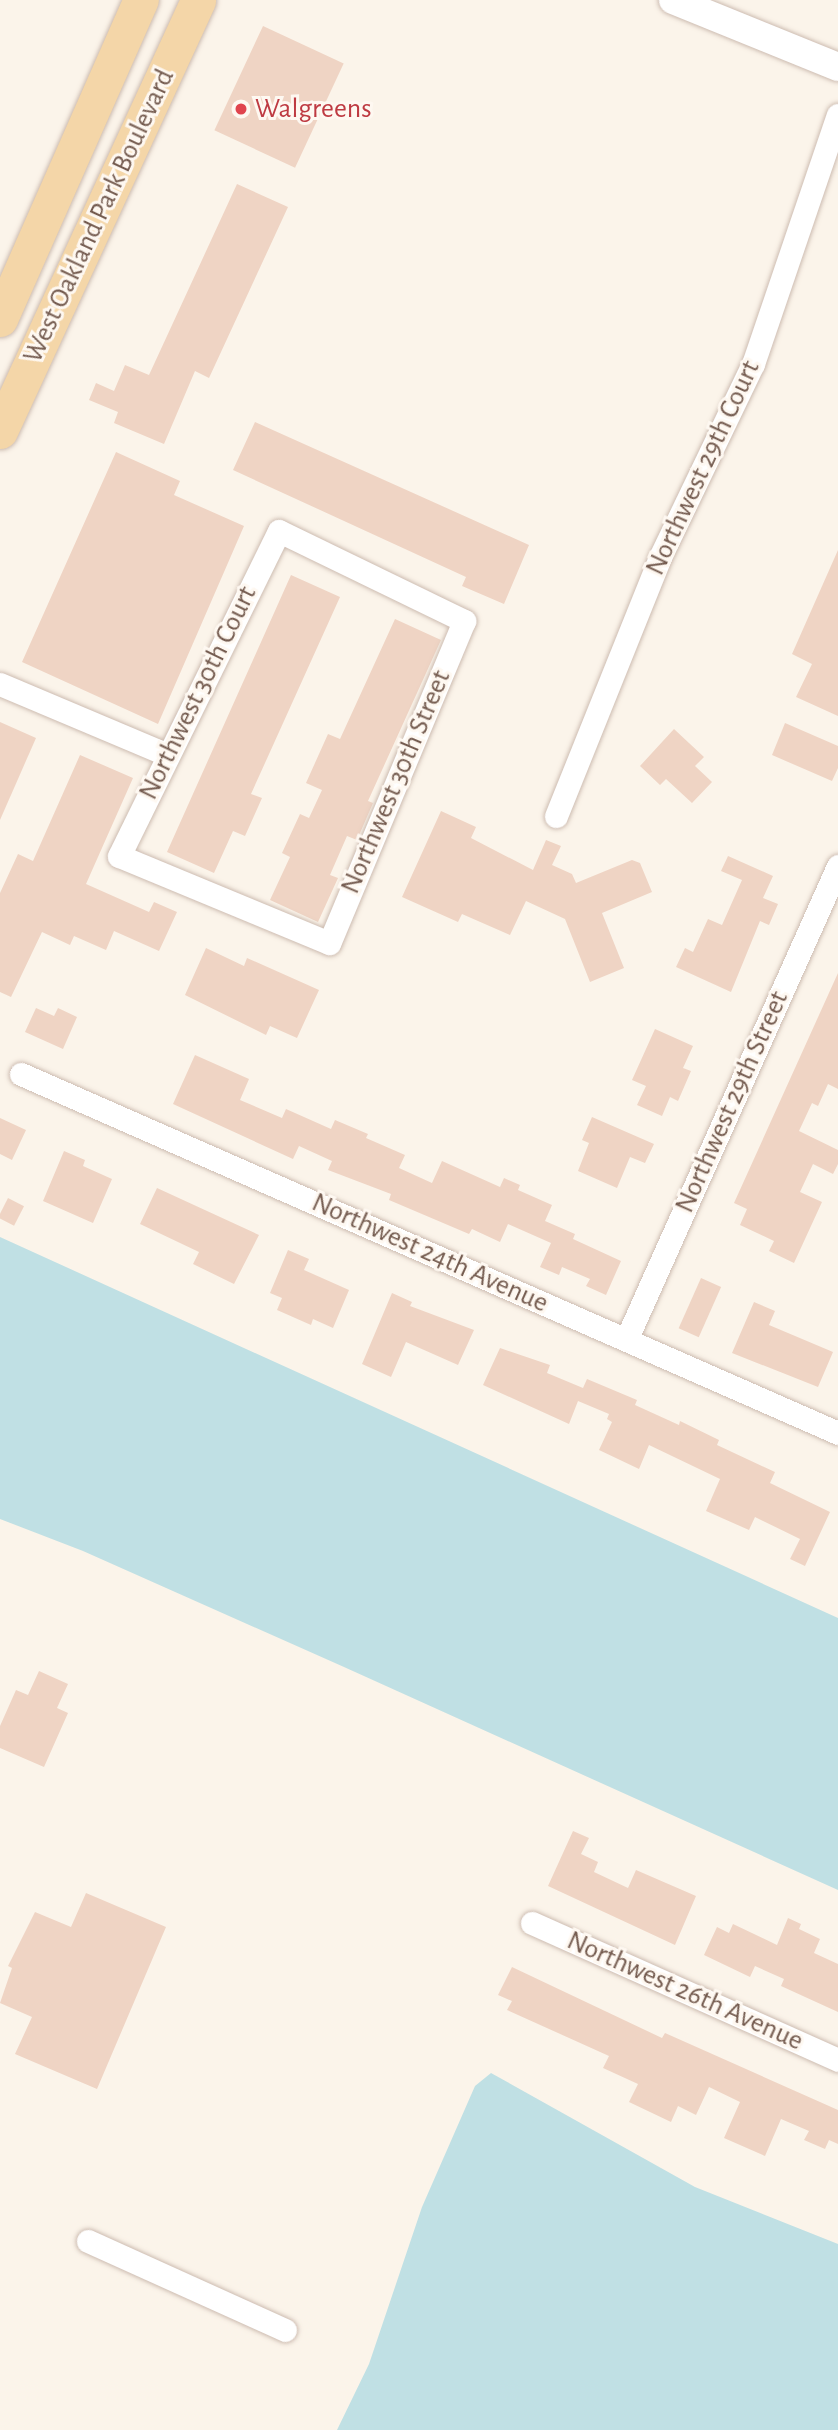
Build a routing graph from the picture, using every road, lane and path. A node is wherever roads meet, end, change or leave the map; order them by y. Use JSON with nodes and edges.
{"nodes":[{"id":1,"x":141,"y":0,"type":"edge"},
{"id":2,"x":198,"y":0,"type":"edge"},
{"id":3,"x":673,"y":0,"type":"edge"},
{"id":4,"x":838,"y":67,"type":"edge"},
{"id":5,"x":838,"y":115,"type":"edge"},
{"id":6,"x":48,"y":211,"type":"junction"},
{"id":7,"x":0,"y":319,"type":"edge"},
{"id":8,"x":48,"y":321,"type":"junction"},
{"id":9,"x":0,"y":431,"type":"edge"},
{"id":10,"x":279,"y":531,"type":"joint"},
{"id":11,"x":0,"y":684,"type":"edge"},
{"id":12,"x":166,"y":754,"type":"junction"},
{"id":13,"x":556,"y":816,"type":"dead end"},
{"id":14,"x":120,"y":856,"type":"joint"},
{"id":15,"x":838,"y":866,"type":"edge"},
{"id":16,"x":21,"y":1074,"type":"dead end"},
{"id":17,"x":627,"y":1338,"type":"junction"},
{"id":18,"x":838,"y":1433,"type":"edge"},
{"id":19,"x":532,"y":1923,"type":"dead end"},
{"id":20,"x":838,"y":2060,"type":"edge"},
{"id":21,"x":88,"y":2241,"type":"dead end"},
{"id":22,"x":285,"y":2330,"type":"dead end"}],
"edges":[{"from":1,"to":6,"type":"main road","name":"West Oakland Park Boulevard"},
{"from":2,"to":8,"type":"main road","name":"West Oakland Park Boulevard"},
{"from":3,"to":4,"type":"street"},
{"from":5,"to":13,"type":"street","name":"Northwest 29th Court"},
{"from":6,"to":7,"type":"main road","name":"West Oakland Park Boulevard"},
{"from":6,"to":8,"type":"main road"},
{"from":8,"to":9,"type":"main road","name":"West Oakland Park Boulevard"},
{"from":10,"to":12,"type":"street","name":"Northwest 30th Court"},
{"from":10,"to":14,"type":"street","name":"Northwest 30th Street"},
{"from":11,"to":12,"type":"street"},
{"from":12,"to":14,"type":"street","name":"Northwest 30th Court"},
{"from":15,"to":17,"type":"street","name":"Northwest 29th Street"},
{"from":16,"to":17,"type":"street","name":"Northwest 24th Avenue"},
{"from":17,"to":18,"type":"street","name":"Northwest 24th Avenue"},
{"from":19,"to":20,"type":"street","name":"Northwest 26th Avenue"},
{"from":21,"to":22,"type":"street"}]}
